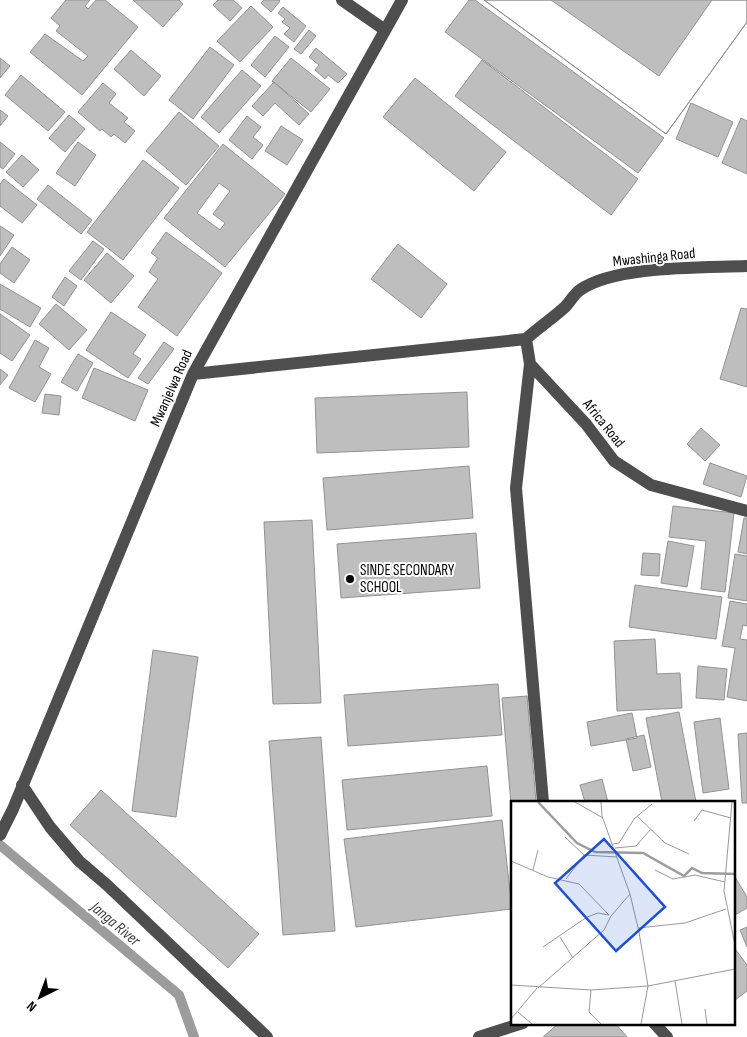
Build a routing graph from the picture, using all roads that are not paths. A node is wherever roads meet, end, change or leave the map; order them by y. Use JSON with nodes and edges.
{"nodes":[{"id":1,"x":342,"y":0,"type":"edge"},
{"id":2,"x":402,"y":0,"type":"edge"},
{"id":3,"x":385,"y":30,"type":"junction"},
{"id":4,"x":747,"y":266,"type":"edge"},
{"id":5,"x":526,"y":339,"type":"junction"},
{"id":6,"x":530,"y":364,"type":"junction"},
{"id":7,"x":193,"y":374,"type":"junction"},
{"id":8,"x":747,"y":511,"type":"edge"},
{"id":9,"x":22,"y":785,"type":"junction"},
{"id":10,"x":543,"y":801,"type":"edge"},
{"id":11,"x":0,"y":835,"type":"edge"},
{"id":12,"x":520,"y":1024,"type":"edge"},
{"id":13,"x":655,"y":1024,"type":"edge"},
{"id":14,"x":267,"y":1037,"type":"edge"},
{"id":15,"x":479,"y":1037,"type":"edge"},
{"id":16,"x":667,"y":1037,"type":"edge"}],
"edges":[{"from":1,"to":3,"type":"street"},
{"from":2,"to":3,"type":"street","name":"Mwanjelwa Road"},
{"from":3,"to":7,"type":"street","name":"Mwanjelwa Road"},
{"from":4,"to":5,"type":"street","name":"Mwashinga Road"},
{"from":5,"to":6,"type":"street"},
{"from":5,"to":7,"type":"street"},
{"from":6,"to":8,"type":"street","name":"Africa Road"},
{"from":6,"to":10,"type":"street"},
{"from":7,"to":9,"type":"street","name":"Mwanjelwa Road"},
{"from":9,"to":11,"type":"street","name":"Mwanjelwa Road"},
{"from":9,"to":14,"type":"street"},
{"from":12,"to":15,"type":"street"},
{"from":13,"to":16,"type":"street"}]}
